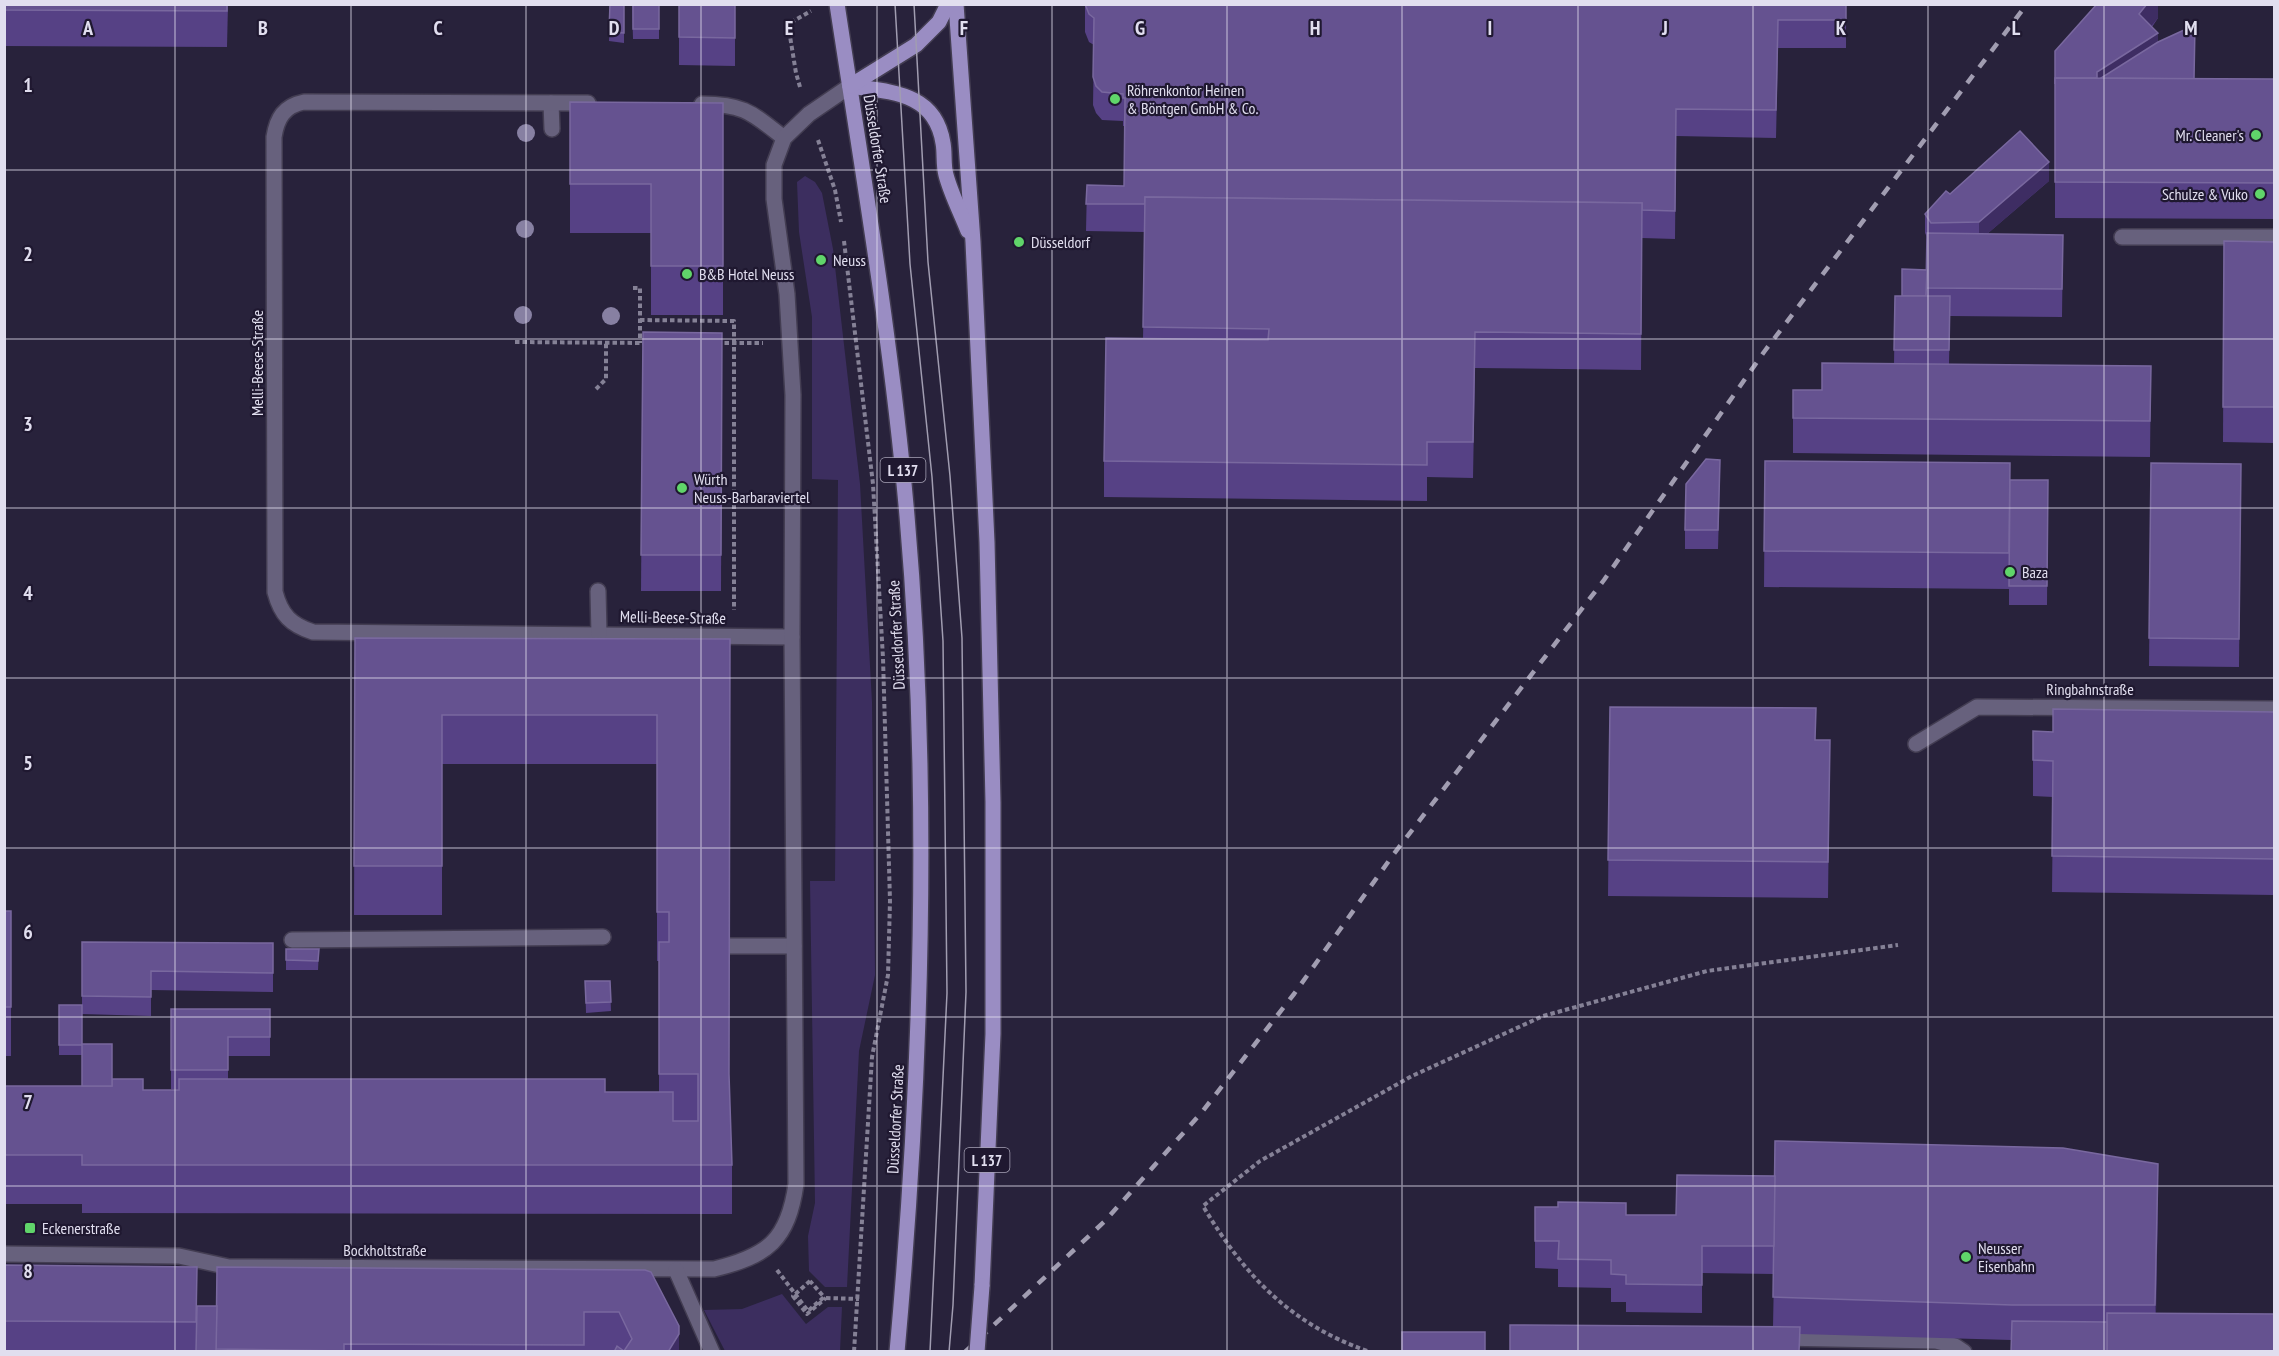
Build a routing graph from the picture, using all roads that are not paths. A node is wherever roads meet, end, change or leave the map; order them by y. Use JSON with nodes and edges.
{"nodes":[{"id":1,"x":837,"y":4,"type":"edge"},
{"id":2,"x":948,"y":4,"type":"edge"},
{"id":3,"x":956,"y":4,"type":"edge"},
{"id":4,"x":850,"y":86,"type":"junction"},
{"id":5,"x":551,"y":103,"type":"junction"},
{"id":6,"x":609,"y":103,"type":"edge"},
{"id":7,"x":689,"y":104,"type":"edge"},
{"id":8,"x":552,"y":129,"type":"dead end"},
{"id":9,"x":784,"y":138,"type":"junction"},
{"id":10,"x":2122,"y":237,"type":"dead end"},
{"id":11,"x":2274,"y":237,"type":"edge"},
{"id":12,"x":973,"y":242,"type":"junction"},
{"id":13,"x":598,"y":591,"type":"dead end"},
{"id":14,"x":598,"y":633,"type":"junction"},
{"id":15,"x":792,"y":637,"type":"junction"},
{"id":16,"x":2274,"y":709,"type":"edge"},
{"id":17,"x":1916,"y":744,"type":"dead end"},
{"id":18,"x":603,"y":937,"type":"dead end"},
{"id":19,"x":292,"y":939,"type":"dead end"},
{"id":20,"x":729,"y":946,"type":"edge"},
{"id":21,"x":795,"y":946,"type":"junction"},
{"id":22,"x":763,"y":1250,"type":"joint"},
{"id":23,"x":4,"y":1254,"type":"edge"},
{"id":24,"x":676,"y":1270,"type":"junction"},
{"id":25,"x":1774,"y":1338,"type":"edge"},
{"id":26,"x":712,"y":1352,"type":"edge"},
{"id":27,"x":897,"y":1352,"type":"edge"},
{"id":28,"x":977,"y":1352,"type":"edge"},
{"id":29,"x":1964,"y":1352,"type":"edge"}],
"edges":[{"from":1,"to":4,"type":"main road","number":"L 137"},
{"from":2,"to":4,"type":"main road"},
{"from":3,"to":12,"type":"main road","number":"L 137"},
{"from":4,"to":9,"type":"street","name":"Düsseldorfer Straße"},
{"from":4,"to":12,"type":"main road"},
{"from":4,"to":27,"type":"main road","name":"Düsseldorfer Straße","number":"L 137"},
{"from":5,"to":6,"type":"street","name":"Melli-Beese-Straße"},
{"from":5,"to":8,"type":"street"},
{"from":5,"to":14,"type":"street","name":"Melli-Beese-Straße"},
{"from":7,"to":9,"type":"street"},
{"from":9,"to":15,"type":"street","name":"Düsseldorfer Straße"},
{"from":10,"to":11,"type":"street"},
{"from":12,"to":28,"type":"main road","number":"L 137","bridge":true},
{"from":13,"to":14,"type":"street"},
{"from":14,"to":15,"type":"street","name":"Melli-Beese-Straße"},
{"from":15,"to":21,"type":"street","name":"Düsseldorfer Straße"},
{"from":16,"to":17,"type":"street","name":"Ringbahnstraße"},
{"from":18,"to":19,"type":"street"},
{"from":20,"to":21,"type":"street"},
{"from":21,"to":22,"type":"street","name":"Düsseldorfer Straße"},
{"from":22,"to":24,"type":"street","name":"Bockholtstraße"},
{"from":23,"to":24,"type":"street","name":"Bockholtstraße"},
{"from":24,"to":26,"type":"street"},
{"from":25,"to":29,"type":"street"}]}
